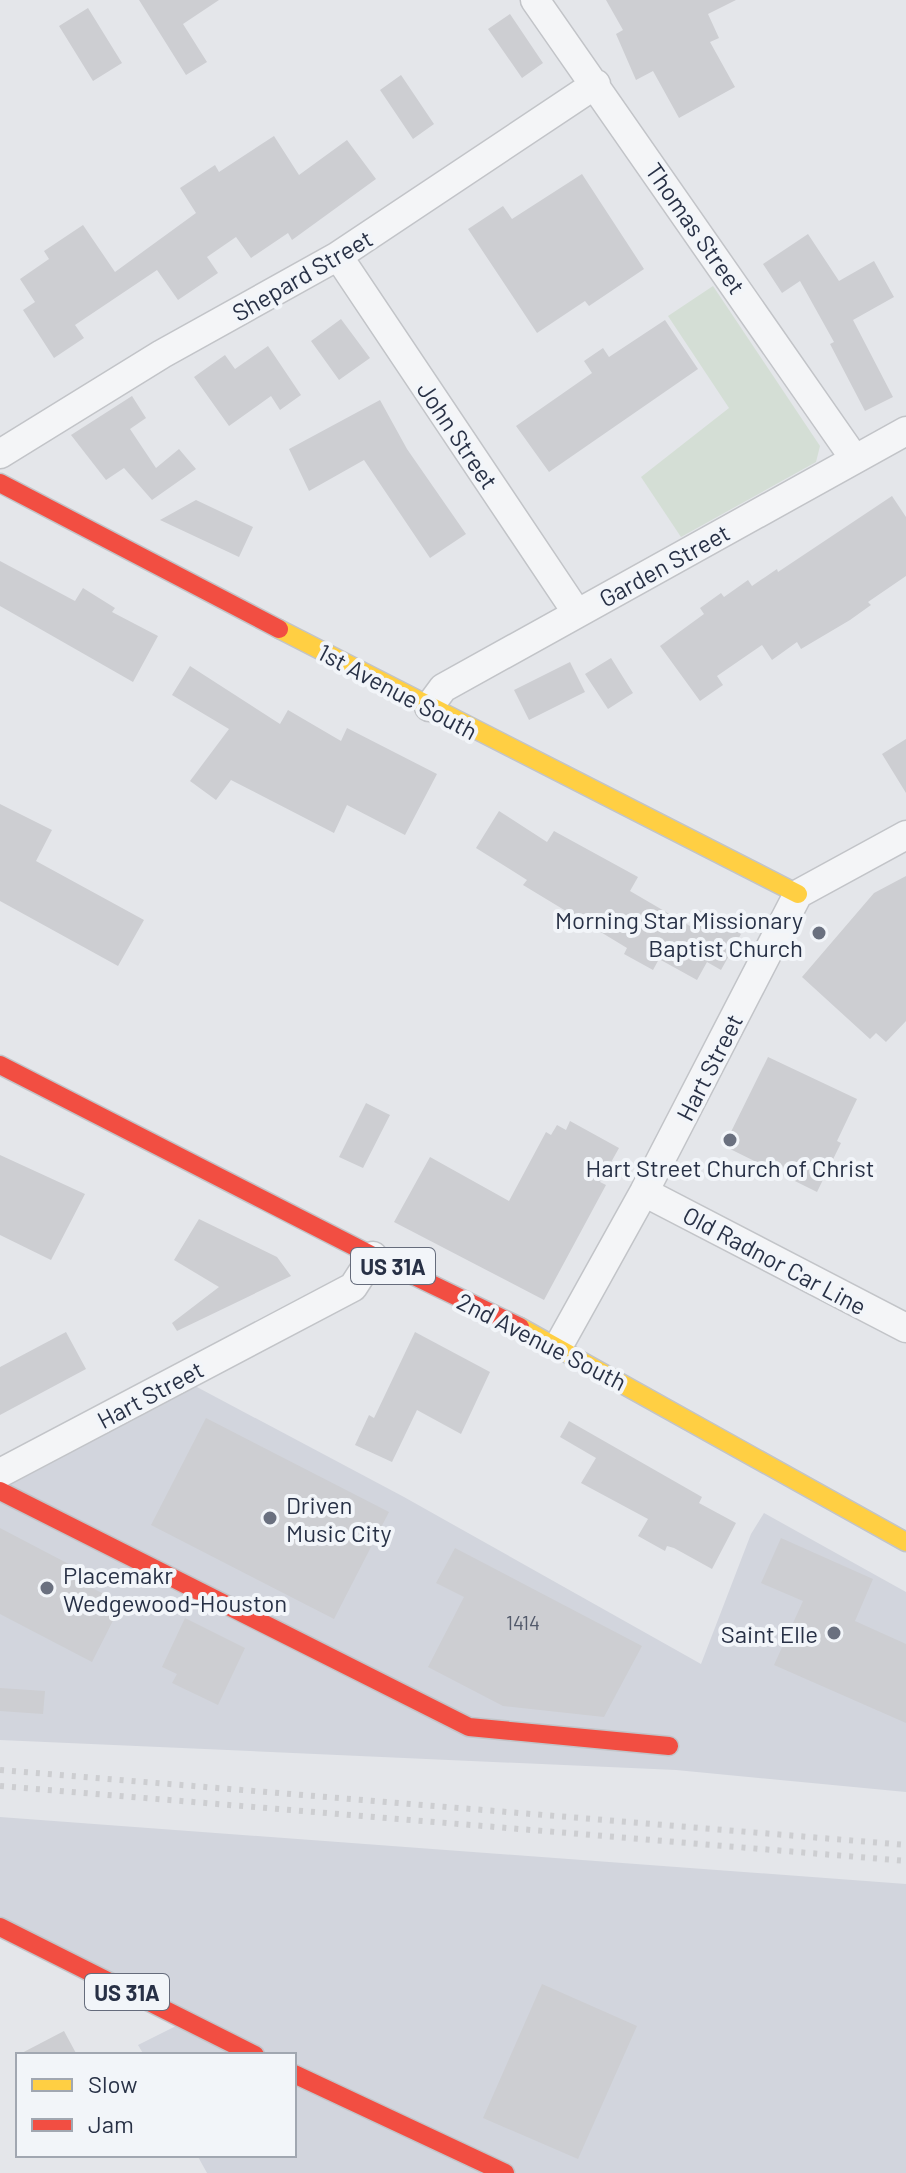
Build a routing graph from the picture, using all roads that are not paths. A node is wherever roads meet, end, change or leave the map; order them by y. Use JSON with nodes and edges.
{"nodes":[{"id":1,"x":535,"y":0,"type":"edge"},
{"id":2,"x":596,"y":84,"type":"junction"},
{"id":3,"x":338,"y":256,"type":"junction"},
{"id":4,"x":906,"y":431,"type":"edge"},
{"id":5,"x":0,"y":454,"type":"edge"},
{"id":6,"x":854,"y":458,"type":"junction"},
{"id":7,"x":0,"y":483,"type":"edge"},
{"id":8,"x":577,"y":613,"type":"junction"},
{"id":9,"x":429,"y":707,"type":"junction"},
{"id":10,"x":906,"y":835,"type":"edge"},
{"id":11,"x":798,"y":894,"type":"junction"},
{"id":12,"x":0,"y":1065,"type":"edge"},
{"id":13,"x":644,"y":1192,"type":"junction"},
{"id":14,"x":373,"y":1256,"type":"junction"},
{"id":15,"x":906,"y":1328,"type":"edge"},
{"id":16,"x":559,"y":1345,"type":"junction"},
{"id":17,"x":0,"y":1473,"type":"edge"},
{"id":18,"x":0,"y":1491,"type":"edge"},
{"id":19,"x":906,"y":1542,"type":"edge"},
{"id":20,"x":669,"y":1746,"type":"dead end"},
{"id":21,"x":0,"y":1927,"type":"edge"},
{"id":22,"x":251,"y":2053,"type":"edge"},
{"id":23,"x":296,"y":2075,"type":"edge"},
{"id":24,"x":471,"y":2165,"type":"edge"},
{"id":25,"x":505,"y":2173,"type":"edge"}],
"edges":[{"from":1,"to":2,"type":"street","name":"Thomas Street"},
{"from":2,"to":3,"type":"street","name":"Shepard Street"},
{"from":2,"to":6,"type":"street","name":"Thomas Street"},
{"from":3,"to":5,"type":"street","name":"Shepard Street"},
{"from":3,"to":8,"type":"street","name":"John Street"},
{"from":4,"to":6,"type":"street","name":"Garden Street"},
{"from":6,"to":8,"type":"street","name":"Garden Street"},
{"from":7,"to":9,"type":"street","name":"1st Avenue South"},
{"from":8,"to":9,"type":"street","name":"Garden Street"},
{"from":9,"to":11,"type":"street","name":"1st Avenue South"},
{"from":10,"to":11,"type":"street"},
{"from":11,"to":13,"type":"street","name":"Hart Street"},
{"from":12,"to":14,"type":"street","name":"2nd Avenue South","number":"US 31A"},
{"from":13,"to":15,"type":"street","name":"Old Radnor Car Line"},
{"from":13,"to":16,"type":"street","name":"Hart Street"},
{"from":14,"to":16,"type":"street","name":"2nd Avenue South","number":"US 31A"},
{"from":14,"to":17,"type":"street","name":"Hart Street"},
{"from":16,"to":19,"type":"street","name":"2nd Avenue South","number":"US 31A"},
{"from":18,"to":20,"type":"street"},
{"from":21,"to":22,"type":"street","number":"US 31A"},
{"from":23,"to":24,"type":"street"},
{"from":24,"to":25,"type":"street"}]}
